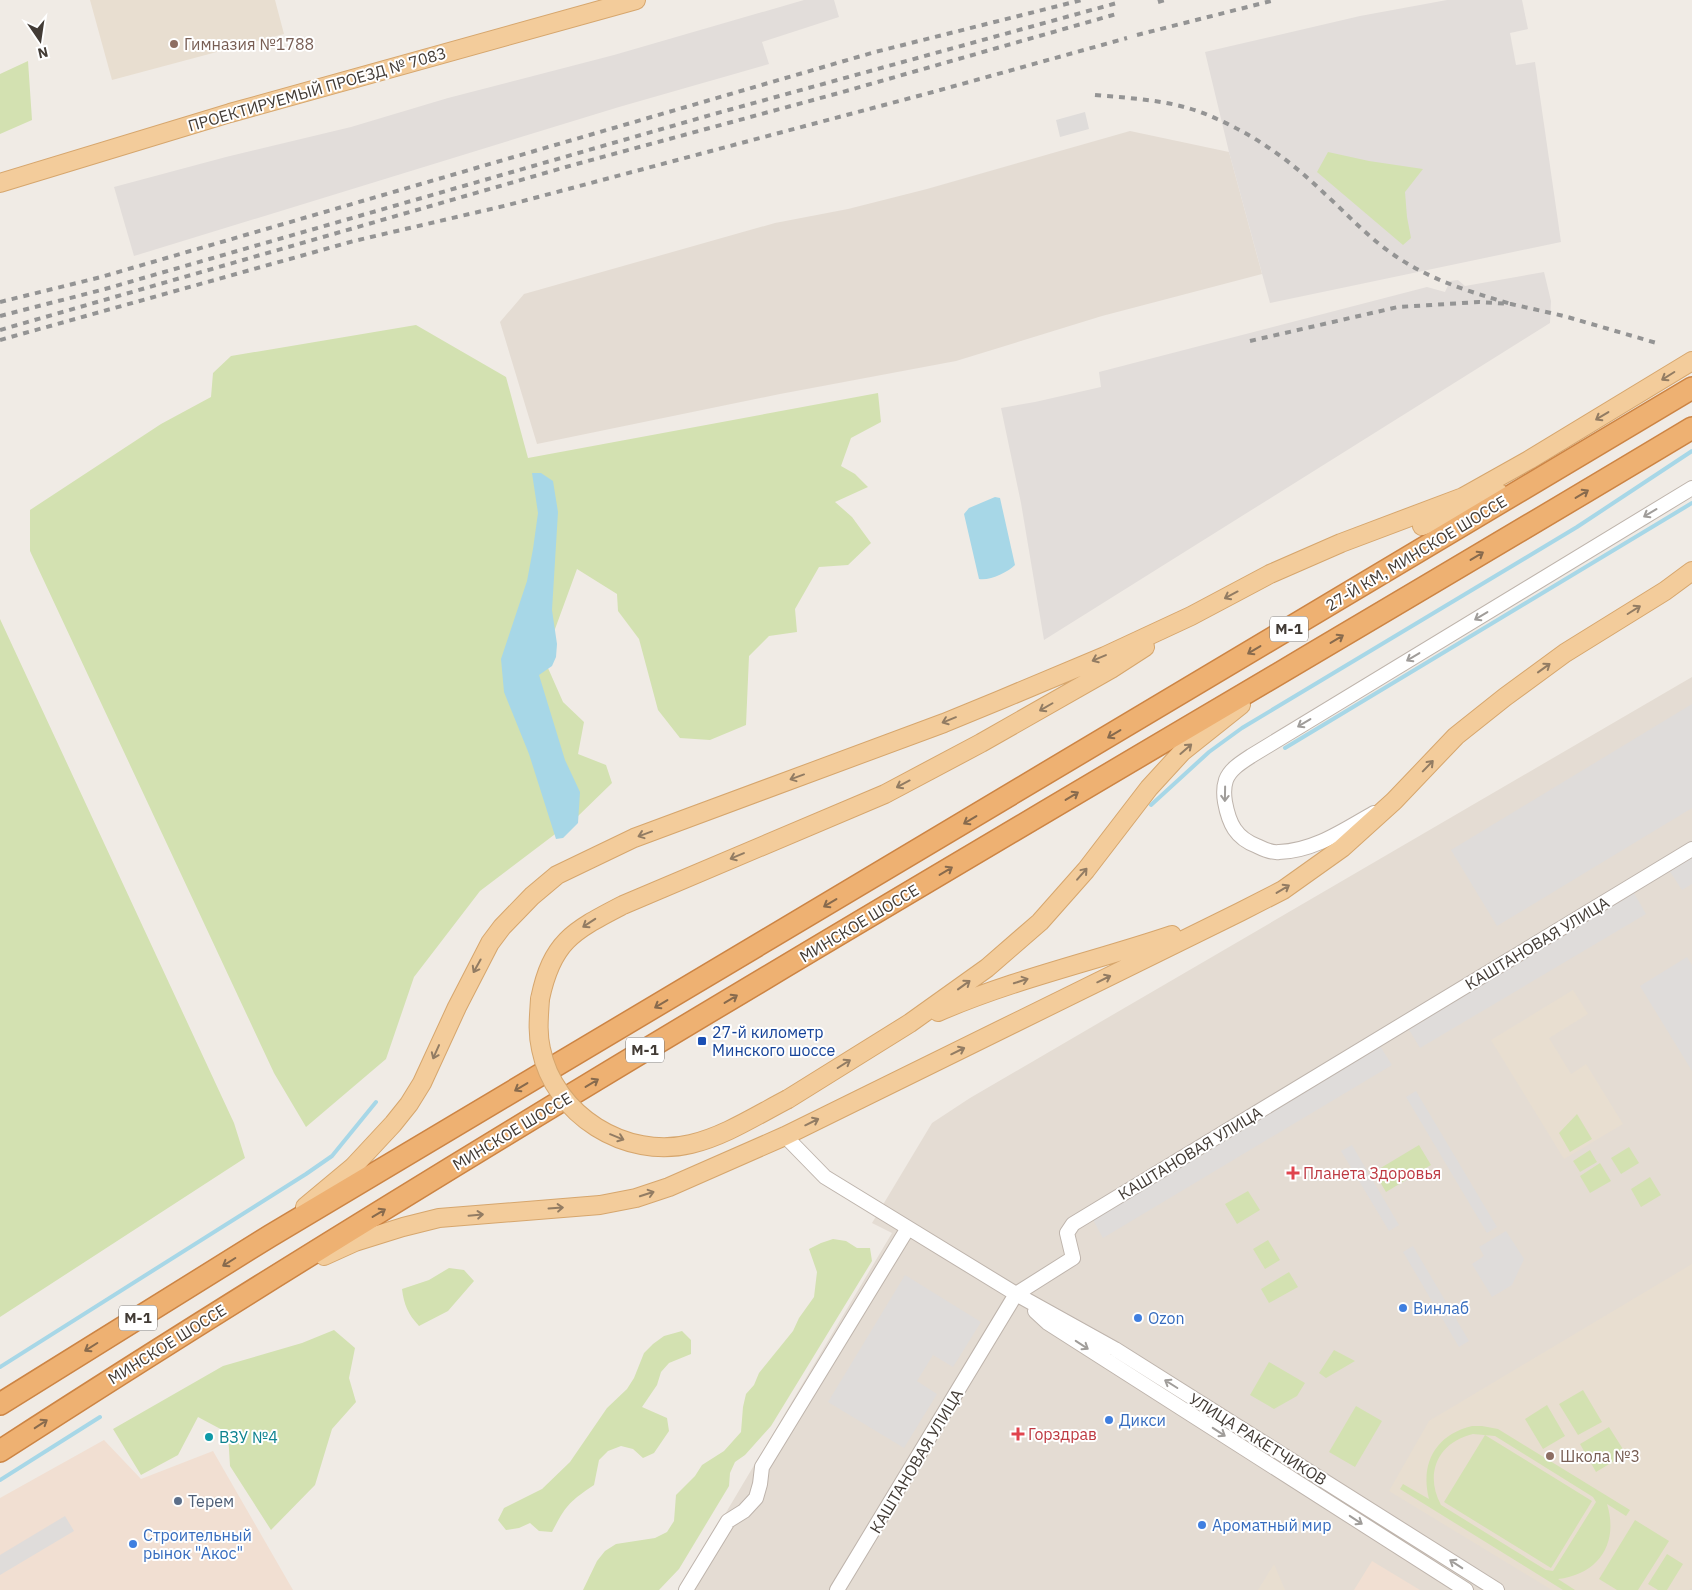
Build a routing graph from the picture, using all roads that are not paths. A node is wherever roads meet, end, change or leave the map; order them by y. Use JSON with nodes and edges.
{"nodes":[{"id":1,"x":636,"y":0,"type":"edge"},
{"id":2,"x":0,"y":183,"type":"edge"},
{"id":3,"x":1692,"y":361,"type":"edge"},
{"id":4,"x":1692,"y":388,"type":"edge"},
{"id":5,"x":1692,"y":428,"type":"edge"},
{"id":6,"x":1566,"y":463,"type":"junction"},
{"id":7,"x":1692,"y":488,"type":"edge"},
{"id":8,"x":1294,"y":564,"type":"junction"},
{"id":9,"x":1692,"y":573,"type":"edge"},
{"id":10,"x":1692,"y":582,"type":"edge"},
{"id":11,"x":1664,"y":591,"type":"junction"},
{"id":12,"x":1191,"y":616,"type":"junction"},
{"id":13,"x":1295,"y":664,"type":"junction"},
{"id":14,"x":1012,"y":795,"type":"joint"},
{"id":15,"x":1394,"y":801,"type":"junction"},
{"id":16,"x":1030,"y":821,"type":"joint"},
{"id":17,"x":1692,"y":849,"type":"edge"},
{"id":18,"x":1240,"y":912,"type":"junction"},
{"id":19,"x":910,"y":1024,"type":"junction"},
{"id":20,"x":785,"y":1136,"type":"junction"},
{"id":21,"x":908,"y":1228,"type":"junction"},
{"id":22,"x":270,"y":1236,"type":"junction"},
{"id":23,"x":262,"y":1284,"type":"junction"},
{"id":24,"x":1016,"y":1294,"type":"junction"},
{"id":25,"x":0,"y":1404,"type":"edge"},
{"id":26,"x":0,"y":1451,"type":"edge"},
{"id":27,"x":686,"y":1590,"type":"edge"},
{"id":28,"x":837,"y":1590,"type":"edge"},
{"id":29,"x":1466,"y":1590,"type":"edge"},
{"id":30,"x":1497,"y":1590,"type":"edge"}],
"edges":[{"from":1,"to":2,"type":"main road","name":"ПРОЕКТИРУЕМЫЙ ПРОЕЗД № 7083"},
{"from":3,"to":8,"type":"main road","one_way":true},
{"from":4,"to":6,"type":"highway","name":"27-Й КМ, МИНСКОЕ ШОССЕ","number":"М-1"},
{"from":13,"to":5,"type":"highway","name":"27-Й КМ, МИНСКОЕ ШОССЕ","number":"М-1","one_way":true},
{"from":6,"to":8,"type":"main road"},
{"from":6,"to":14,"type":"highway","name":"27-Й КМ, МИНСКОЕ ШОССЕ","number":"М-1","one_way":true},
{"from":7,"to":15,"type":"street","one_way":true},
{"from":8,"to":12,"type":"main road","one_way":true},
{"from":9,"to":11,"type":"main road"},
{"from":10,"to":11,"type":"street"},
{"from":15,"to":11,"type":"main road","one_way":true},
{"from":12,"to":19,"type":"main road","one_way":true,"bridge":true},
{"from":12,"to":22,"type":"main road","one_way":true},
{"from":16,"to":13,"type":"highway","name":"27-Й КМ, МИНСКОЕ ШОССЕ","number":"М-1","one_way":true},
{"from":19,"to":13,"type":"main road","one_way":true},
{"from":14,"to":22,"type":"highway","name":"МИНСКОЕ ШОССЕ","number":"М-1","one_way":true},
{"from":18,"to":15,"type":"main road","one_way":true},
{"from":23,"to":16,"type":"highway","name":"МИНСКОЕ ШОССЕ","number":"М-1","one_way":true},
{"from":17,"to":24,"type":"street","name":"КАШТАНОВАЯ УЛИЦА"},
{"from":19,"to":18,"type":"main road","one_way":true},
{"from":20,"to":18,"type":"main road","one_way":true},
{"from":20,"to":21,"type":"street","name":"УЛИЦА РАКЕТЧИКОВ"},
{"from":23,"to":20,"type":"main road","one_way":true},
{"from":21,"to":24,"type":"street","name":"УЛИЦА РАКЕТЧИКОВ"},
{"from":21,"to":27,"type":"street"},
{"from":22,"to":25,"type":"highway","name":"МИНСКОЕ ШОССЕ","number":"М-1","one_way":true},
{"from":26,"to":23,"type":"highway","name":"МИНСКОЕ ШОССЕ","number":"М-1","one_way":true},
{"from":24,"to":28,"type":"street","name":"КАШТАНОВАЯ УЛИЦА"},
{"from":24,"to":29,"type":"street","name":"УЛИЦА РАКЕТЧИКОВ","one_way":true},
{"from":30,"to":24,"type":"street","name":"УЛИЦА РАКЕТЧИКОВ","one_way":true}]}
